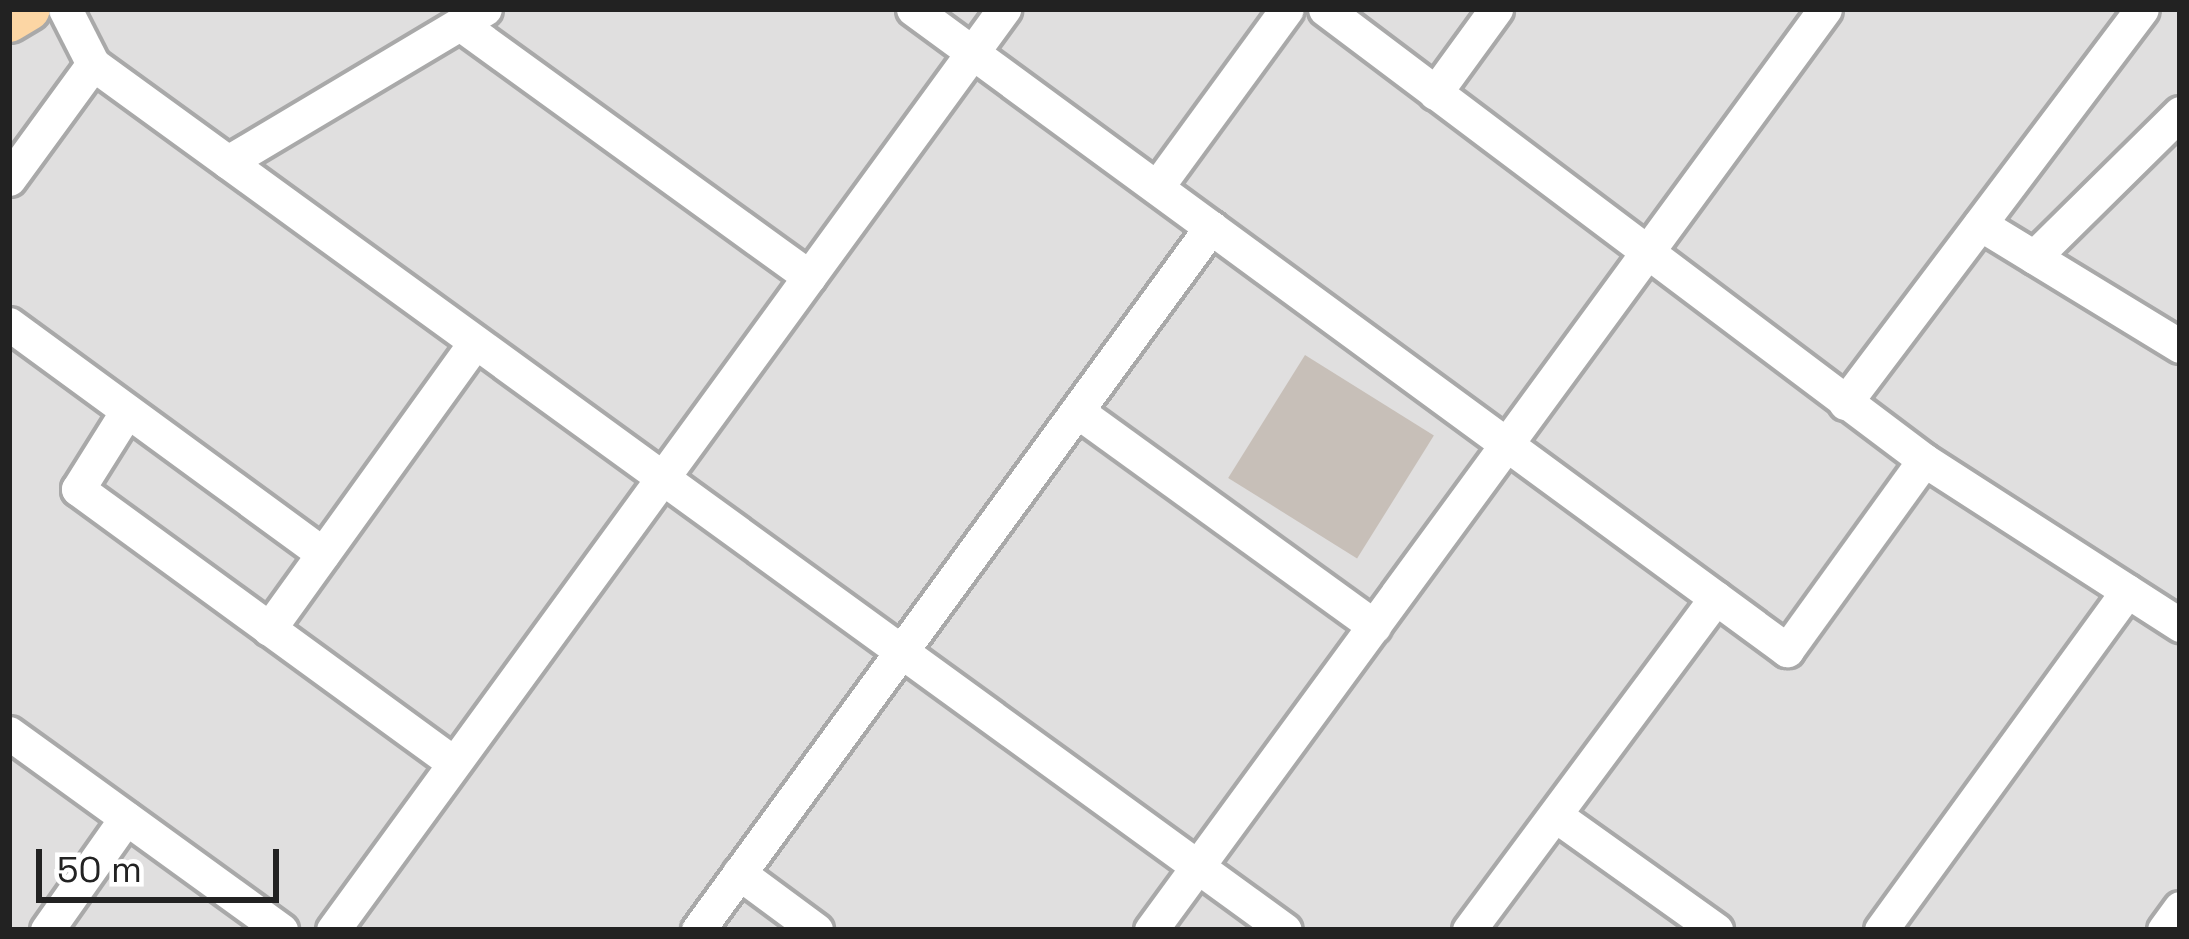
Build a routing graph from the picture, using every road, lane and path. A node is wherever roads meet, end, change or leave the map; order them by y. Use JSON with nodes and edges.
{"nodes":[{"id":1,"x":29,"y":9,"type":"edge"},
{"id":2,"x":65,"y":9,"type":"edge"},
{"id":3,"x":913,"y":9,"type":"edge"},
{"id":4,"x":1004,"y":9,"type":"edge"},
{"id":5,"x":1287,"y":9,"type":"edge"},
{"id":6,"x":1325,"y":9,"type":"edge"},
{"id":7,"x":1496,"y":9,"type":"edge"},
{"id":8,"x":1825,"y":9,"type":"edge"},
{"id":9,"x":2142,"y":9,"type":"edge"},
{"id":10,"x":473,"y":16,"type":"edge"},
{"id":11,"x":9,"y":21,"type":"edge"},
{"id":12,"x":972,"y":52,"type":"junction"},
{"id":13,"x":93,"y":64,"type":"junction"},
{"id":14,"x":1435,"y":93,"type":"junction"},
{"id":15,"x":2180,"y":113,"type":"edge"},
{"id":16,"x":228,"y":163,"type":"junction"},
{"id":17,"x":9,"y":179,"type":"edge"},
{"id":18,"x":1157,"y":187,"type":"junction"},
{"id":19,"x":1980,"y":224,"type":"junction"},
{"id":20,"x":1211,"y":227,"type":"junction"},
{"id":21,"x":1646,"y":254,"type":"junction"},
{"id":22,"x":2034,"y":257,"type":"junction"},
{"id":23,"x":808,"y":277,"type":"junction"},
{"id":24,"x":9,"y":323,"type":"edge"},
{"id":25,"x":475,"y":342,"type":"junction"},
{"id":26,"x":2180,"y":346,"type":"edge"},
{"id":27,"x":1845,"y":403,"type":"junction"},
{"id":28,"x":128,"y":411,"type":"junction"},
{"id":29,"x":1077,"y":411,"type":"junction"},
{"id":30,"x":1507,"y":444,"type":"junction"},
{"id":31,"x":1924,"y":460,"type":"junction"},
{"id":32,"x":662,"y":478,"type":"junction"},
{"id":33,"x":323,"y":554,"type":"junction"},
{"id":34,"x":2127,"y":591,"type":"junction"},
{"id":35,"x":1716,"y":598,"type":"junction"},
{"id":36,"x":2180,"y":625,"type":"edge"},
{"id":37,"x":1374,"y":626,"type":"junction"},
{"id":38,"x":269,"y":629,"type":"junction"},
{"id":39,"x":901,"y":652,"type":"junction"},
{"id":40,"x":9,"y":734,"type":"edge"},
{"id":41,"x":454,"y":764,"type":"junction"},
{"id":42,"x":1555,"y":815,"type":"junction"},
{"id":43,"x":126,"y":818,"type":"junction"},
{"id":44,"x":1198,"y":867,"type":"junction"},
{"id":45,"x":739,"y":873,"type":"junction"},
{"id":46,"x":2180,"y":908,"type":"edge"},
{"id":47,"x":47,"y":930,"type":"edge"},
{"id":48,"x":281,"y":930,"type":"edge"},
{"id":49,"x":333,"y":930,"type":"edge"},
{"id":50,"x":698,"y":930,"type":"edge"},
{"id":51,"x":816,"y":930,"type":"edge"},
{"id":52,"x":1151,"y":930,"type":"edge"},
{"id":53,"x":1285,"y":930,"type":"edge"},
{"id":54,"x":1469,"y":930,"type":"edge"},
{"id":55,"x":1716,"y":930,"type":"edge"},
{"id":56,"x":1881,"y":930,"type":"edge"},
{"id":57,"x":2164,"y":930,"type":"edge"}],
"edges":[{"from":1,"to":11,"type":"main road"},
{"from":2,"to":13,"type":"street"},
{"from":3,"to":12,"type":"street"},
{"from":4,"to":12,"type":"street"},
{"from":5,"to":18,"type":"street"},
{"from":6,"to":14,"type":"street"},
{"from":7,"to":14,"type":"street"},
{"from":8,"to":21,"type":"street"},
{"from":9,"to":19,"type":"street"},
{"from":10,"to":16,"type":"street"},
{"from":10,"to":23,"type":"street"},
{"from":12,"to":18,"type":"street"},
{"from":12,"to":23,"type":"street"},
{"from":13,"to":16,"type":"street"},
{"from":13,"to":17,"type":"street"},
{"from":14,"to":21,"type":"street"},
{"from":15,"to":22,"type":"street"},
{"from":16,"to":25,"type":"street"},
{"from":18,"to":20,"type":"street"},
{"from":19,"to":22,"type":"street"},
{"from":19,"to":27,"type":"street"},
{"from":20,"to":29,"type":"street"},
{"from":20,"to":30,"type":"street"},
{"from":21,"to":27,"type":"street"},
{"from":21,"to":30,"type":"street"},
{"from":22,"to":26,"type":"street"},
{"from":23,"to":32,"type":"street"},
{"from":24,"to":28,"type":"street"},
{"from":25,"to":32,"type":"street"},
{"from":25,"to":33,"type":"street"},
{"from":27,"to":31,"type":"street"},
{"from":28,"to":33,"type":"street"},
{"from":28,"to":38,"type":"street"},
{"from":29,"to":37,"type":"street"},
{"from":29,"to":39,"type":"street"},
{"from":30,"to":35,"type":"street"},
{"from":30,"to":37,"type":"street"},
{"from":31,"to":34,"type":"street"},
{"from":31,"to":35,"type":"street"},
{"from":32,"to":39,"type":"street"},
{"from":32,"to":41,"type":"street"},
{"from":33,"to":38,"type":"street"},
{"from":34,"to":36,"type":"street"},
{"from":34,"to":56,"type":"street"},
{"from":35,"to":42,"type":"street"},
{"from":37,"to":44,"type":"street"},
{"from":38,"to":41,"type":"street"},
{"from":39,"to":44,"type":"street"},
{"from":39,"to":45,"type":"street"},
{"from":40,"to":43,"type":"street"},
{"from":41,"to":49,"type":"street"},
{"from":42,"to":54,"type":"street"},
{"from":42,"to":55,"type":"street"},
{"from":43,"to":47,"type":"street"},
{"from":43,"to":48,"type":"street"},
{"from":44,"to":52,"type":"street"},
{"from":44,"to":53,"type":"street"},
{"from":45,"to":50,"type":"street"},
{"from":45,"to":51,"type":"street"},
{"from":46,"to":57,"type":"street"}]}
